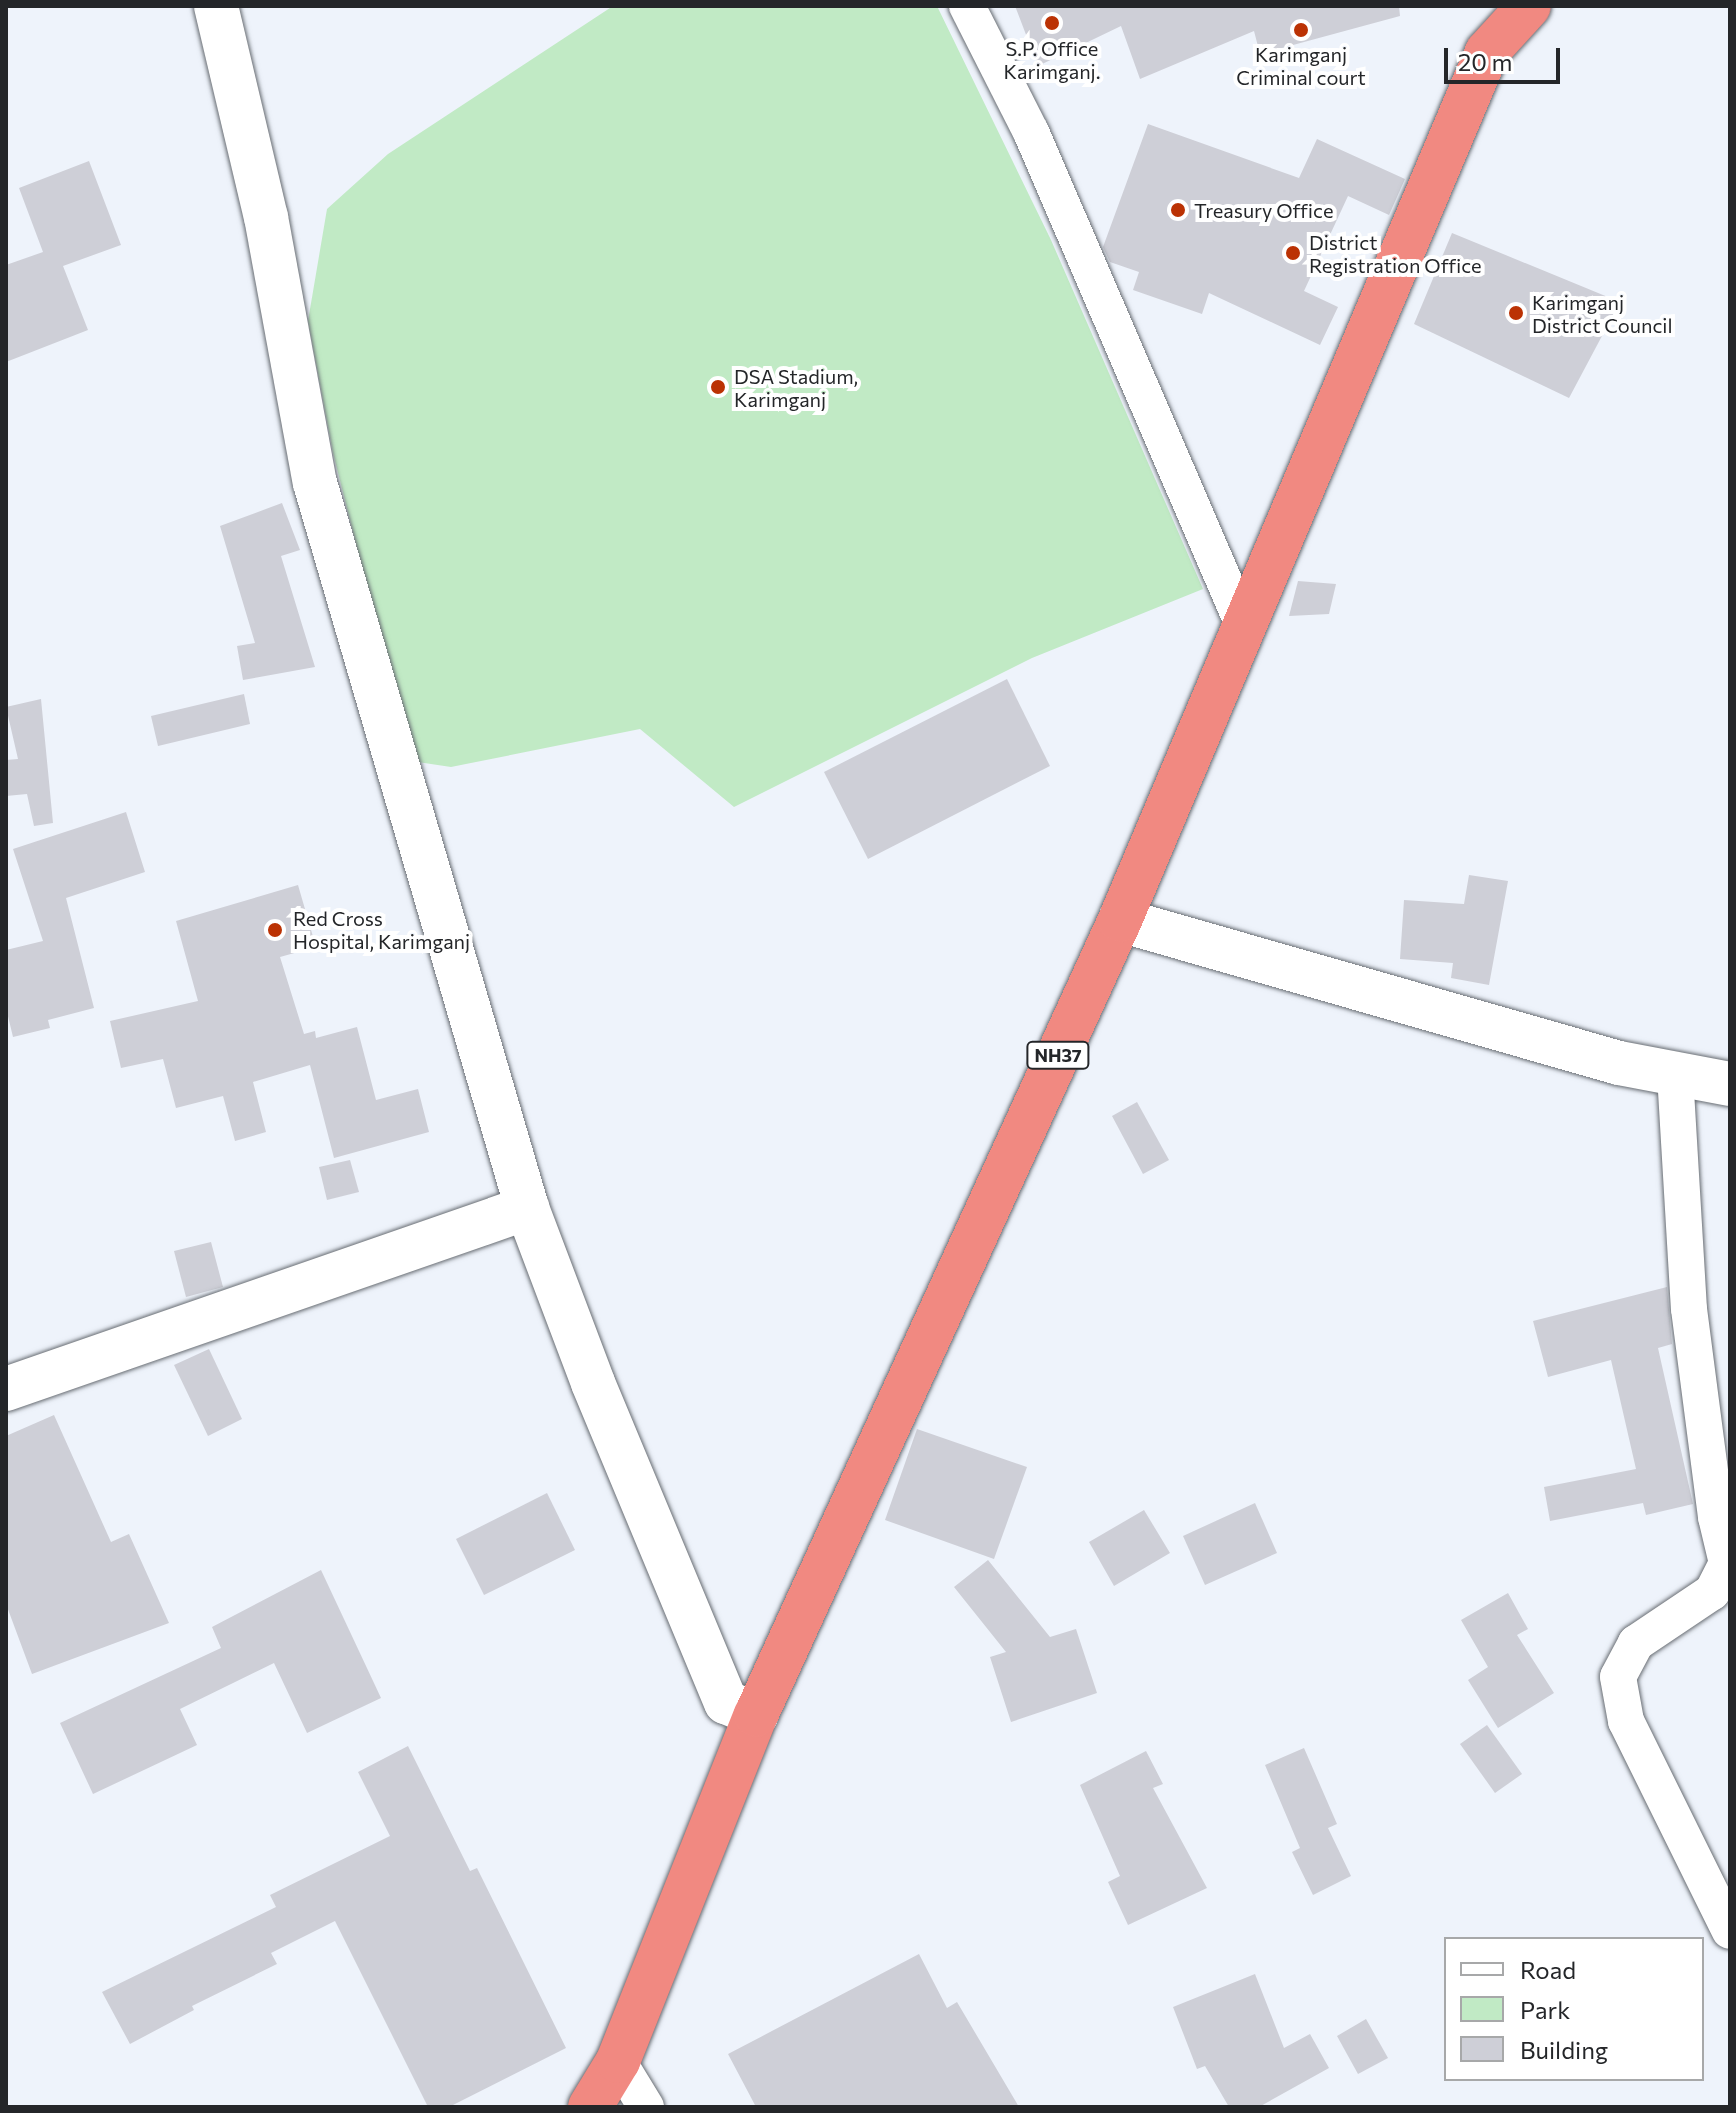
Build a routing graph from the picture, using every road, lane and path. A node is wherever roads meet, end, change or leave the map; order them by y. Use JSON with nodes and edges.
{"nodes":[{"id":1,"x":216,"y":6,"type":"edge"},
{"id":2,"x":967,"y":6,"type":"edge"},
{"id":3,"x":1529,"y":6,"type":"edge"},
{"id":4,"x":1244,"y":627,"type":"junction"},
{"id":5,"x":1120,"y":920,"type":"junction"},
{"id":6,"x":1675,"y":1074,"type":"junction"},
{"id":7,"x":1730,"y":1084,"type":"edge"},
{"id":8,"x":527,"y":1208,"type":"junction"},
{"id":9,"x":6,"y":1389,"type":"edge"},
{"id":10,"x":756,"y":1715,"type":"junction"},
{"id":11,"x":1730,"y":1931,"type":"edge"},
{"id":12,"x":618,"y":2061,"type":"junction"},
{"id":13,"x":590,"y":2107,"type":"edge"},
{"id":14,"x":646,"y":2107,"type":"edge"}],
"edges":[{"from":1,"to":8,"type":"street"},
{"from":2,"to":4,"type":"street"},
{"from":3,"to":4,"type":"highway","number":"NH37"},
{"from":4,"to":5,"type":"highway","number":"NH37"},
{"from":5,"to":6,"type":"street"},
{"from":5,"to":10,"type":"highway","number":"NH37"},
{"from":6,"to":7,"type":"street"},
{"from":6,"to":11,"type":"street"},
{"from":8,"to":9,"type":"street"},
{"from":8,"to":10,"type":"street"},
{"from":10,"to":12,"type":"highway","number":"NH37"},
{"from":12,"to":13,"type":"highway","number":"NH37"},
{"from":12,"to":14,"type":"street"}]}
